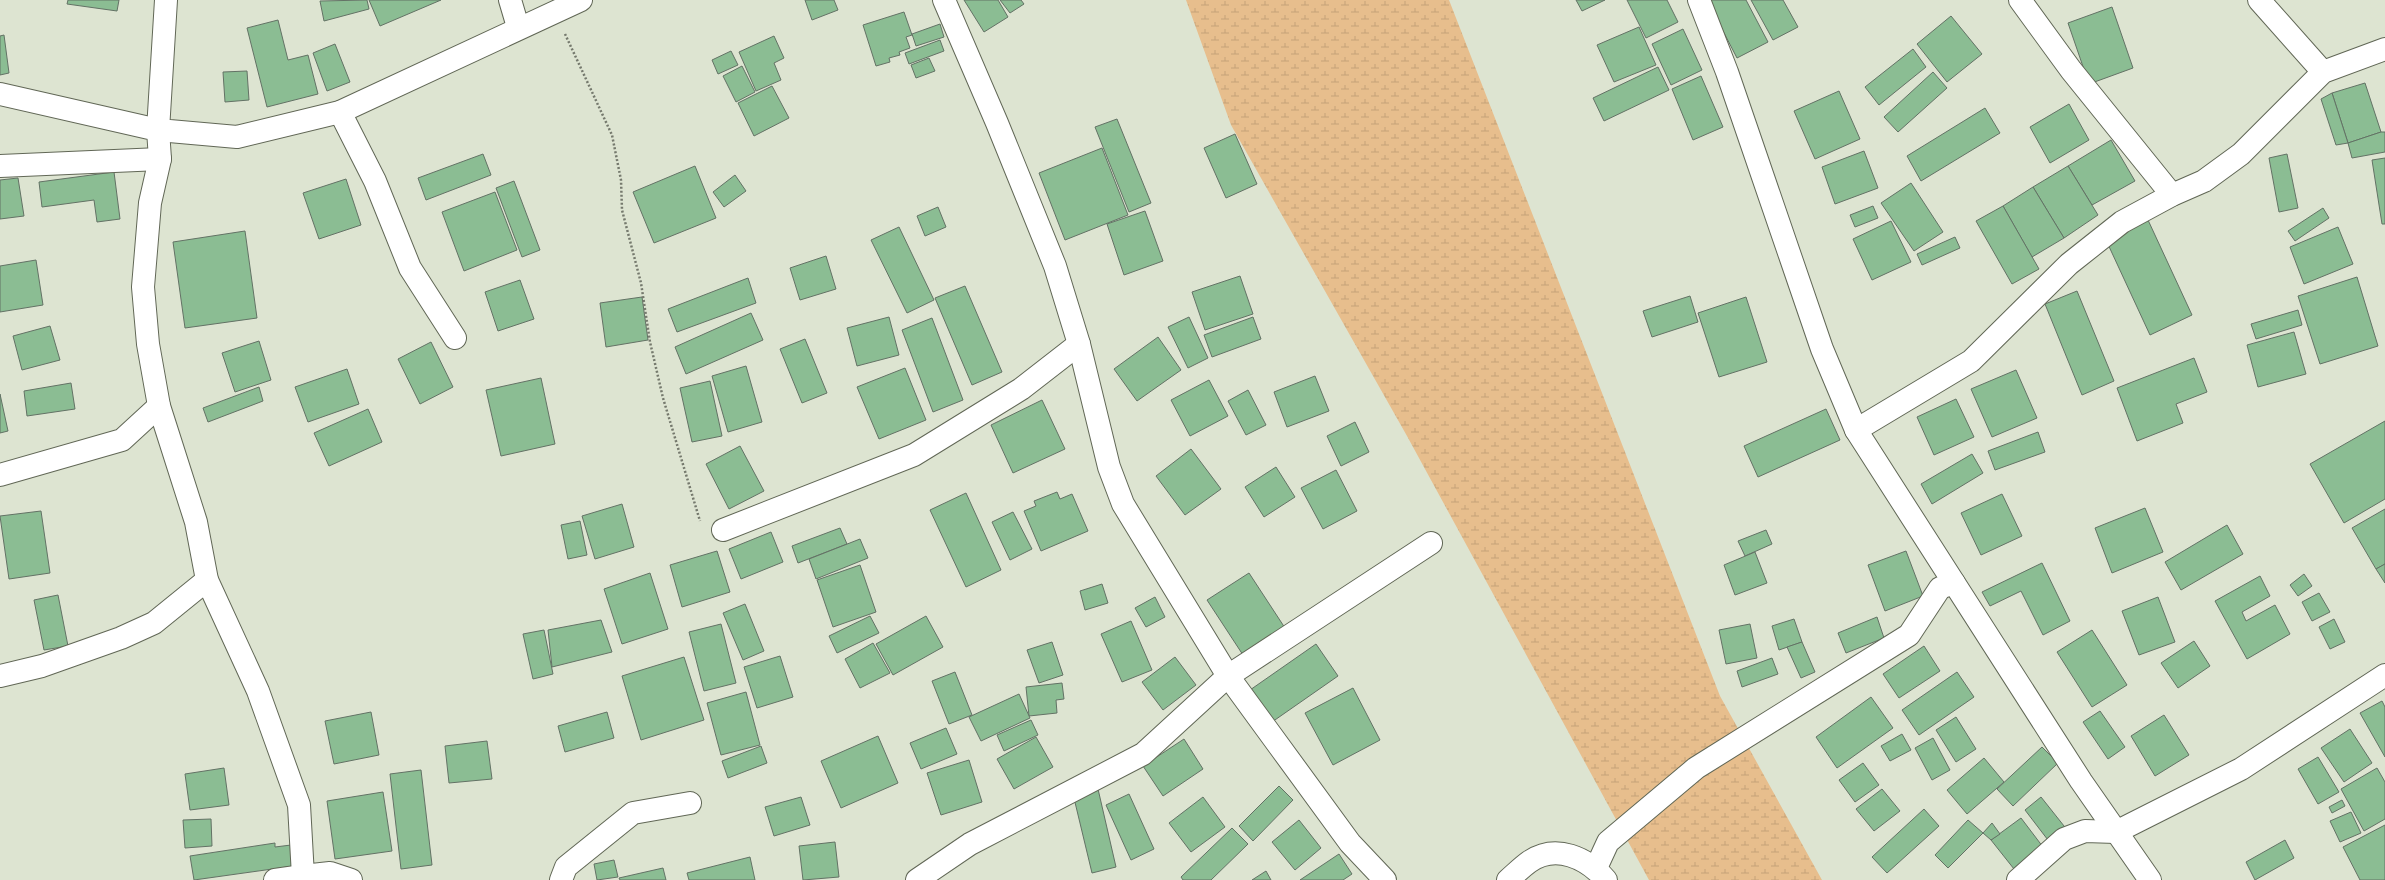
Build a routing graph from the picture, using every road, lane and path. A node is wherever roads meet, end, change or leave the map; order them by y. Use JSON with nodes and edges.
{"nodes":[{"id":1,"x":166,"y":0,"type":"edge"},
{"id":2,"x":510,"y":0,"type":"edge"},
{"id":3,"x":582,"y":0,"type":"edge"},
{"id":4,"x":944,"y":0,"type":"edge"},
{"id":5,"x":1699,"y":0,"type":"edge"},
{"id":6,"x":2020,"y":0,"type":"edge"},
{"id":7,"x":2259,"y":0,"type":"edge"},
{"id":8,"x":555,"y":11,"type":"junction"},
{"id":9,"x":518,"y":28,"type":"junction"},
{"id":10,"x":2385,"y":49,"type":"edge"},
{"id":11,"x":2323,"y":72,"type":"junction"},
{"id":12,"x":0,"y":94,"type":"edge"},
{"id":13,"x":340,"y":112,"type":"junction"},
{"id":14,"x":158,"y":130,"type":"junction"},
{"id":15,"x":160,"y":159,"type":"junction"},
{"id":16,"x":0,"y":166,"type":"edge"},
{"id":17,"x":2172,"y":195,"type":"junction"},
{"id":18,"x":455,"y":338,"type":"dead end"},
{"id":19,"x":1079,"y":344,"type":"junction"},
{"id":20,"x":159,"y":406,"type":"junction"},
{"id":21,"x":1856,"y":430,"type":"junction"},
{"id":22,"x":0,"y":475,"type":"edge"},
{"id":23,"x":723,"y":530,"type":"joint"},
{"id":24,"x":1431,"y":543,"type":"dead end"},
{"id":25,"x":207,"y":580,"type":"junction"},
{"id":26,"x":1954,"y":583,"type":"junction"},
{"id":27,"x":2385,"y":675,"type":"edge"},
{"id":28,"x":0,"y":676,"type":"edge"},
{"id":29,"x":1228,"y":676,"type":"junction"},
{"id":30,"x":690,"y":803,"type":"dead end"},
{"id":31,"x":2116,"y":832,"type":"junction"},
{"id":32,"x":1601,"y":874,"type":"edge"},
{"id":33,"x":303,"y":876,"type":"junction"},
{"id":34,"x":275,"y":880,"type":"edge"},
{"id":35,"x":351,"y":880,"type":"edge"},
{"id":36,"x":562,"y":880,"type":"edge"},
{"id":37,"x":916,"y":880,"type":"edge"},
{"id":38,"x":1385,"y":880,"type":"edge"},
{"id":39,"x":1508,"y":880,"type":"edge"},
{"id":40,"x":2018,"y":880,"type":"edge"},
{"id":41,"x":2150,"y":880,"type":"edge"}],
"edges":[{"from":1,"to":14,"type":"street"},
{"from":2,"to":9,"type":"street"},
{"from":3,"to":8,"type":"street"},
{"from":4,"to":19,"type":"street"},
{"from":5,"to":21,"type":"street"},
{"from":6,"to":17,"type":"street"},
{"from":7,"to":11,"type":"street"},
{"from":8,"to":9,"type":"street"},
{"from":8,"to":23,"type":"path"},
{"from":9,"to":13,"type":"street"},
{"from":10,"to":11,"type":"street"},
{"from":11,"to":17,"type":"street"},
{"from":12,"to":14,"type":"street"},
{"from":13,"to":14,"type":"street"},
{"from":13,"to":18,"type":"street"},
{"from":14,"to":15,"type":"street"},
{"from":15,"to":16,"type":"street"},
{"from":15,"to":20,"type":"street"},
{"from":17,"to":21,"type":"street"},
{"from":19,"to":23,"type":"street"},
{"from":19,"to":29,"type":"street"},
{"from":20,"to":22,"type":"street"},
{"from":20,"to":25,"type":"street"},
{"from":21,"to":26,"type":"street"},
{"from":24,"to":29,"type":"street"},
{"from":25,"to":28,"type":"street"},
{"from":25,"to":33,"type":"street"},
{"from":26,"to":31,"type":"street"},
{"from":26,"to":32,"type":"street"},
{"from":27,"to":31,"type":"street"},
{"from":29,"to":37,"type":"street"},
{"from":29,"to":38,"type":"street"},
{"from":30,"to":36,"type":"street"},
{"from":31,"to":40,"type":"street"},
{"from":31,"to":41,"type":"street"},
{"from":32,"to":39,"type":"street"},
{"from":33,"to":34,"type":"street"},
{"from":33,"to":35,"type":"street"}]}
